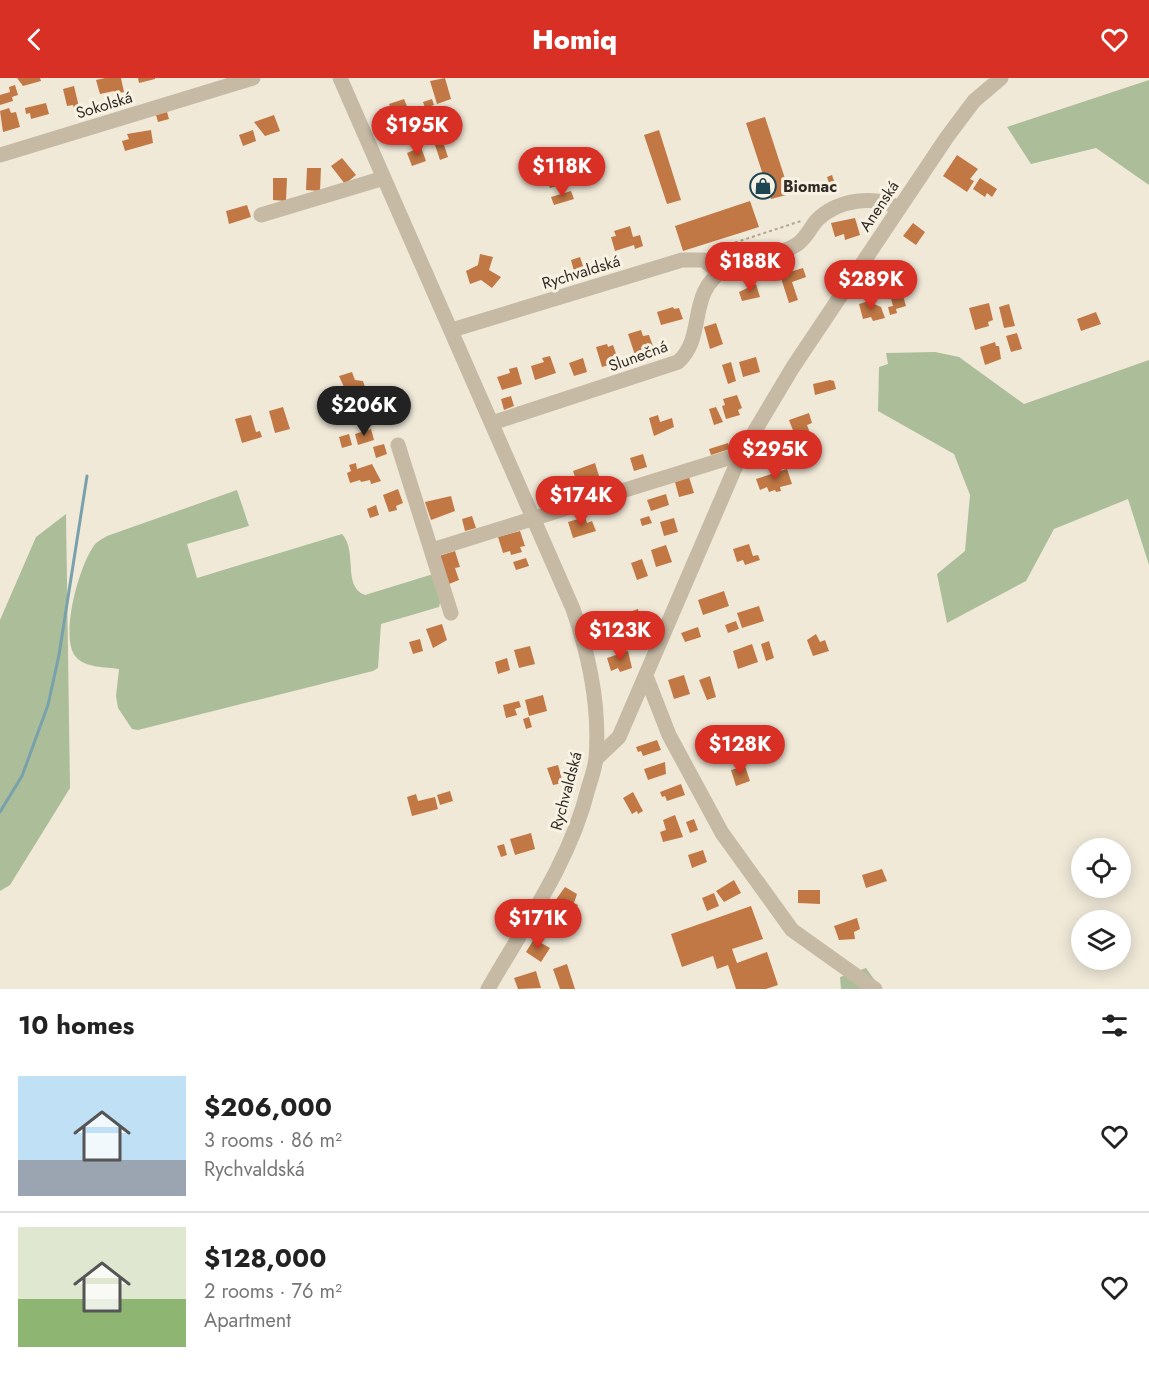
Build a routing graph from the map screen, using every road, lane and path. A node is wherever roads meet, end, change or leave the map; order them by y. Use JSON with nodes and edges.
{"nodes":[{"id":1,"x":253,"y":78,"type":"edge"},
{"id":2,"x":340,"y":78,"type":"edge"},
{"id":3,"x":1001,"y":78,"type":"edge"},
{"id":4,"x":0,"y":155,"type":"edge"},
{"id":5,"x":384,"y":178,"type":"junction"},
{"id":6,"x":899,"y":208,"type":"junction"},
{"id":7,"x":261,"y":215,"type":"dead end"},
{"id":8,"x":806,"y":220,"type":"dead end"},
{"id":9,"x":694,"y":258,"type":"junction"},
{"id":10,"x":718,"y":273,"type":"junction"},
{"id":11,"x":452,"y":330,"type":"junction"},
{"id":12,"x":492,"y":423,"type":"junction"},
{"id":13,"x":398,"y":445,"type":"dead end"},
{"id":14,"x":741,"y":453,"type":"junction"},
{"id":15,"x":534,"y":519,"type":"junction"},
{"id":16,"x":432,"y":550,"type":"junction"},
{"id":17,"x":451,"y":613,"type":"dead end"},
{"id":18,"x":646,"y":676,"type":"junction"},
{"id":19,"x":596,"y":759,"type":"junction"},
{"id":20,"x":488,"y":989,"type":"edge"},
{"id":21,"x":876,"y":989,"type":"edge"}],
"edges":[{"from":1,"to":4,"type":"street","name":"Sokolská"},
{"from":2,"to":5,"type":"street","name":"Rychvaldská"},
{"from":3,"to":6,"type":"street","name":"Anenská"},
{"from":5,"to":7,"type":"street"},
{"from":5,"to":11,"type":"street","name":"Rychvaldská"},
{"from":6,"to":10,"type":"street"},
{"from":6,"to":14,"type":"street","name":"Anenská"},
{"from":8,"to":9,"type":"path"},
{"from":9,"to":10,"type":"street"},
{"from":9,"to":11,"type":"street","name":"Rychvaldská"},
{"from":10,"to":12,"type":"street","name":"Slunečná"},
{"from":11,"to":12,"type":"street","name":"Rychvaldská"},
{"from":12,"to":15,"type":"street","name":"Rychvaldská"},
{"from":13,"to":16,"type":"street"},
{"from":14,"to":15,"type":"street"},
{"from":14,"to":18,"type":"street","name":"Anenská"},
{"from":15,"to":16,"type":"street"},
{"from":15,"to":19,"type":"street","name":"Rychvaldská"},
{"from":16,"to":17,"type":"street"},
{"from":18,"to":19,"type":"street","name":"Anenská"},
{"from":18,"to":21,"type":"street"},
{"from":19,"to":20,"type":"street","name":"Rychvaldská"}]}
